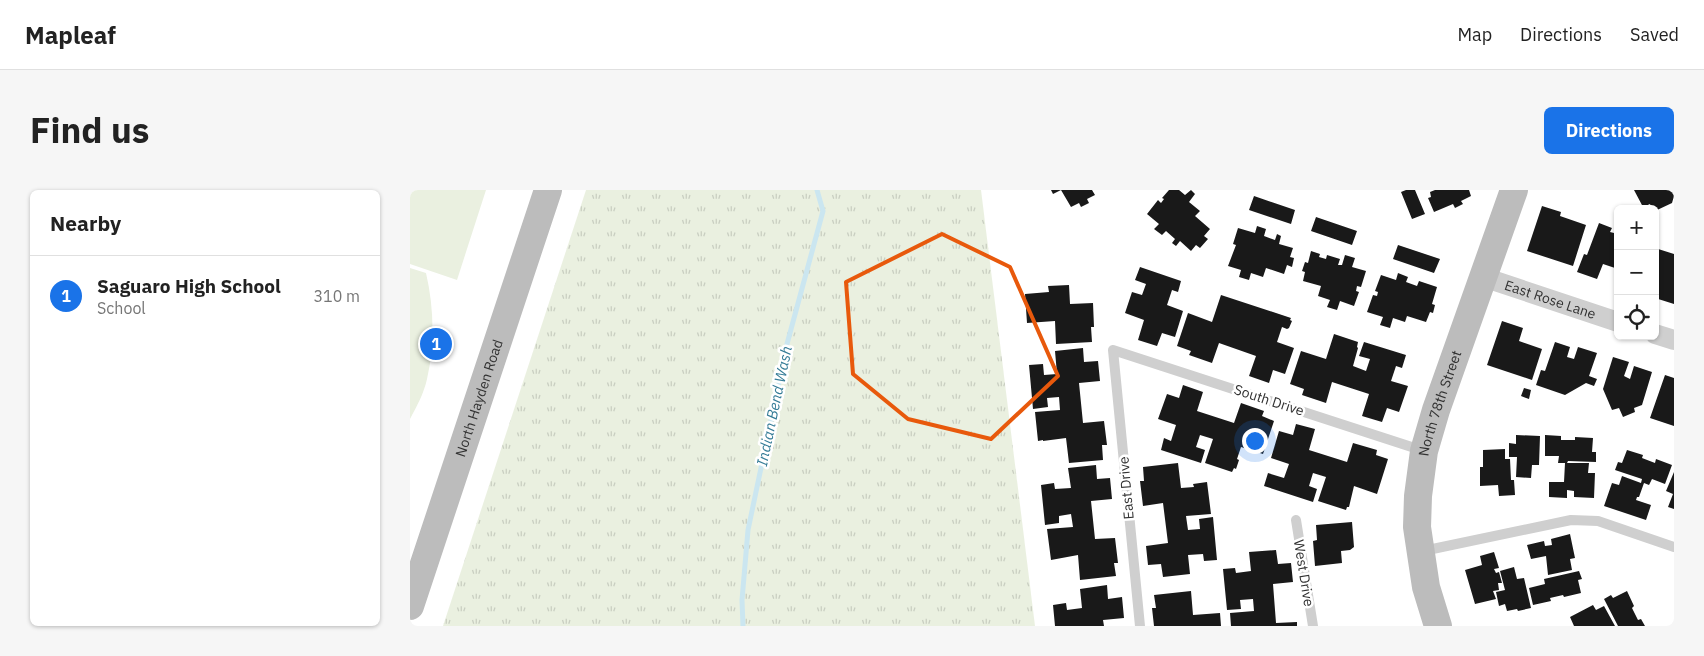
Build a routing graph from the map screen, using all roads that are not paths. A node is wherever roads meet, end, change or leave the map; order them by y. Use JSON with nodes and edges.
{"nodes":[{"id":1,"x":548,"y":190,"type":"edge"},
{"id":2,"x":1514,"y":190,"type":"edge"},
{"id":3,"x":1482,"y":276,"type":"junction"},
{"id":4,"x":1614,"y":321,"type":"edge"},
{"id":5,"x":1659,"y":335,"type":"edge"},
{"id":6,"x":1674,"y":340,"type":"edge"},
{"id":7,"x":1113,"y":350,"type":"joint"},
{"id":8,"x":1424,"y":451,"type":"junction"},
{"id":9,"x":1296,"y":520,"type":"dead end"},
{"id":10,"x":1674,"y":547,"type":"edge"},
{"id":11,"x":1421,"y":552,"type":"junction"},
{"id":12,"x":410,"y":606,"type":"edge"},
{"id":13,"x":1140,"y":626,"type":"edge"},
{"id":14,"x":1313,"y":626,"type":"edge"},
{"id":15,"x":1438,"y":626,"type":"edge"}],
"edges":[{"from":1,"to":12,"type":"street","name":"North Hayden Road"},
{"from":2,"to":3,"type":"street","name":"North 78th Street"},
{"from":3,"to":4,"type":"street","name":"East Rose Lane"},
{"from":3,"to":8,"type":"street","name":"North 78th Street"},
{"from":5,"to":6,"type":"street"},
{"from":7,"to":8,"type":"lane","name":"South Drive"},
{"from":7,"to":13,"type":"lane","name":"East Drive"},
{"from":8,"to":11,"type":"street","name":"North 78th Street"},
{"from":9,"to":14,"type":"lane","name":"West Drive"},
{"from":10,"to":11,"type":"lane"},
{"from":11,"to":15,"type":"street","name":"North 78th Street"}]}
